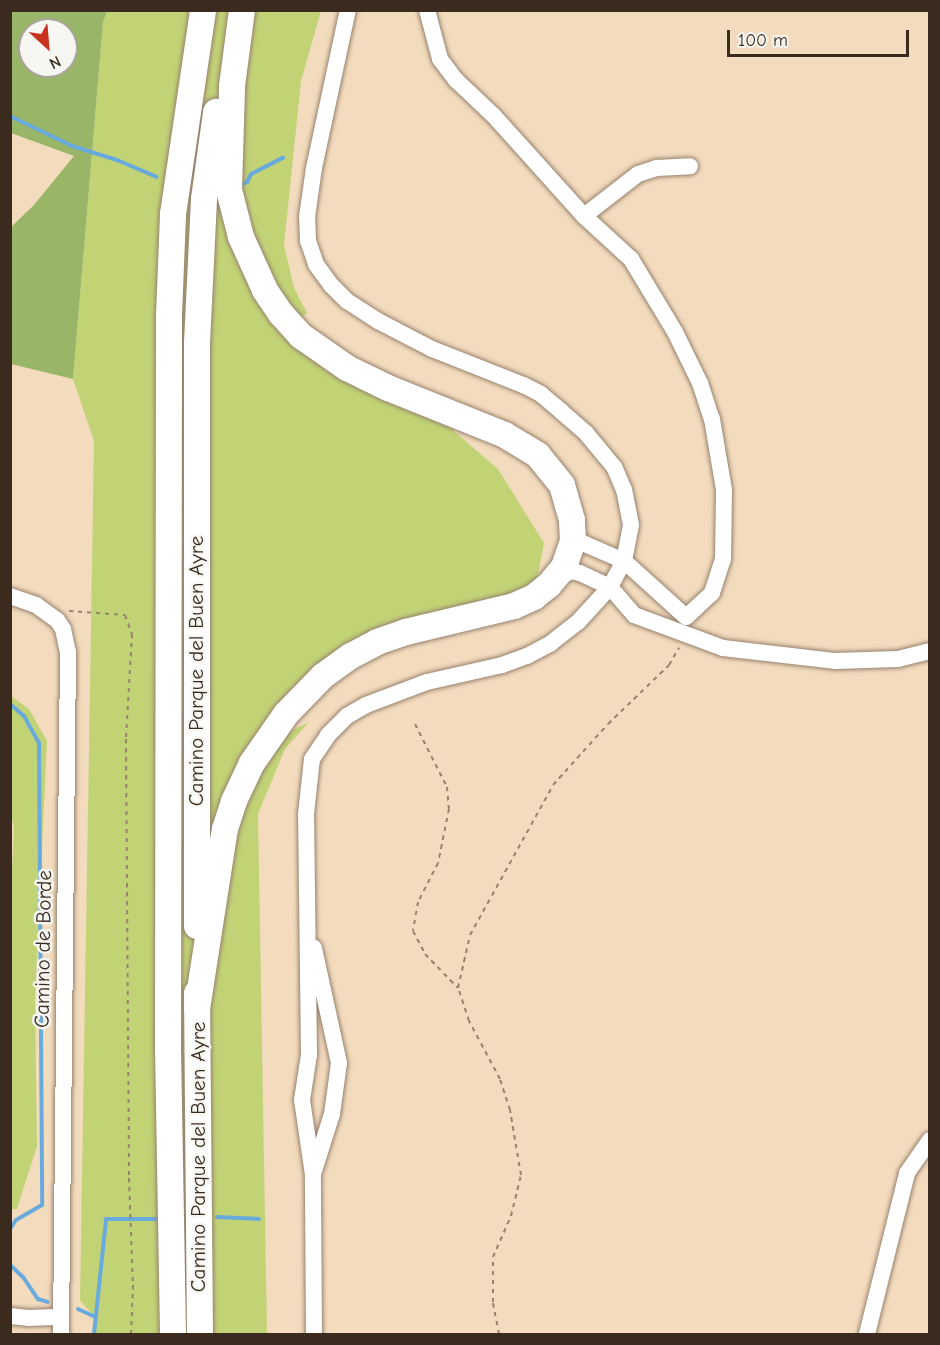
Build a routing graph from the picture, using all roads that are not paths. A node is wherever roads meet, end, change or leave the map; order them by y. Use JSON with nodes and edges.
{"nodes":[{"id":1,"x":203,"y":10,"type":"edge"},
{"id":2,"x":233,"y":10,"type":"edge"},
{"id":3,"x":242,"y":10,"type":"edge"},
{"id":4,"x":348,"y":10,"type":"edge"},
{"id":5,"x":427,"y":10,"type":"edge"},
{"id":6,"x":690,"y":166,"type":"dead end"},
{"id":7,"x":584,"y":216,"type":"junction"},
{"id":8,"x":573,"y":530,"type":"junction"},
{"id":9,"x":624,"y":561,"type":"junction"},
{"id":10,"x":556,"y":577,"type":"junction"},
{"id":11,"x":610,"y":587,"type":"junction"},
{"id":12,"x":10,"y":596,"type":"edge"},
{"id":13,"x":686,"y":617,"type":"junction"},
{"id":14,"x":723,"y":648,"type":"junction"},
{"id":15,"x":930,"y":651,"type":"edge"},
{"id":16,"x":307,"y":919,"type":"junction"},
{"id":17,"x":197,"y":1009,"type":"junction"},
{"id":18,"x":930,"y":1140,"type":"edge"},
{"id":19,"x":313,"y":1175,"type":"junction"},
{"id":20,"x":10,"y":1316,"type":"edge"},
{"id":21,"x":61,"y":1317,"type":"junction"},
{"id":22,"x":61,"y":1335,"type":"edge"},
{"id":23,"x":173,"y":1335,"type":"edge"},
{"id":24,"x":200,"y":1335,"type":"edge"},
{"id":25,"x":314,"y":1335,"type":"edge"},
{"id":26,"x":867,"y":1335,"type":"edge"}],
"edges":[{"from":1,"to":23,"type":"highway","name":"Camino Parque del Buen Ayre"},
{"from":2,"to":17,"type":"highway","name":"Camino Parque del Buen Ayre"},
{"from":3,"to":8,"type":"highway"},
{"from":4,"to":9,"type":"street"},
{"from":5,"to":7,"type":"street"},
{"from":6,"to":7,"type":"street"},
{"from":7,"to":13,"type":"street"},
{"from":8,"to":9,"type":"street"},
{"from":8,"to":10,"type":"highway"},
{"from":9,"to":11,"type":"street"},
{"from":9,"to":13,"type":"street"},
{"from":10,"to":11,"type":"street"},
{"from":10,"to":17,"type":"highway"},
{"from":11,"to":14,"type":"street"},
{"from":11,"to":16,"type":"street"},
{"from":12,"to":21,"type":"street","name":"Camino de Borde"},
{"from":13,"to":14,"type":"street"},
{"from":14,"to":15,"type":"street"},
{"from":16,"to":19,"type":"street"},
{"from":16,"to":19,"type":"street"},
{"from":17,"to":24,"type":"highway","name":"Camino Parque del Buen Ayre"},
{"from":18,"to":26,"type":"street"},
{"from":19,"to":25,"type":"street"},
{"from":20,"to":21,"type":"street"},
{"from":21,"to":22,"type":"street","name":"Camino de Borde"}]}
